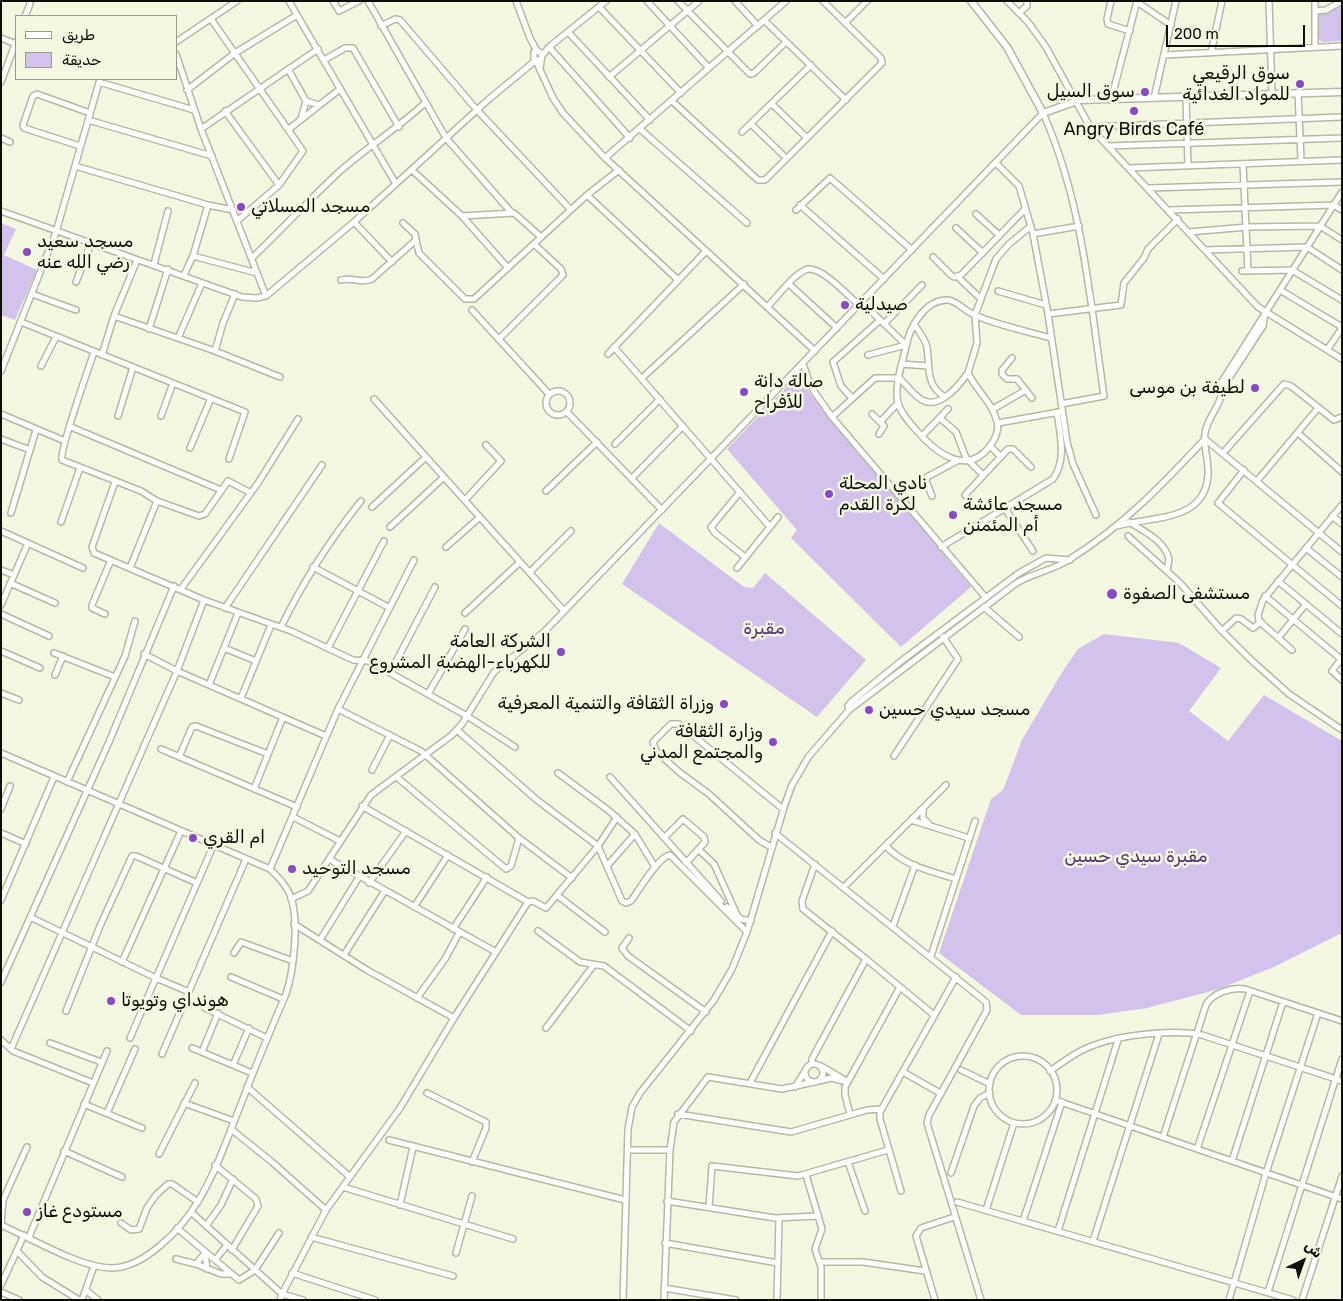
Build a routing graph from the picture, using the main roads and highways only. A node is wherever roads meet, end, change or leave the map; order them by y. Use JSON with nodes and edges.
{"nodes":[{"id":1,"x":971,"y":1,"type":"edge"},
{"id":2,"x":1342,"y":92,"type":"edge"}],
"edges":[{"from":1,"to":2,"type":"main road"}]}
